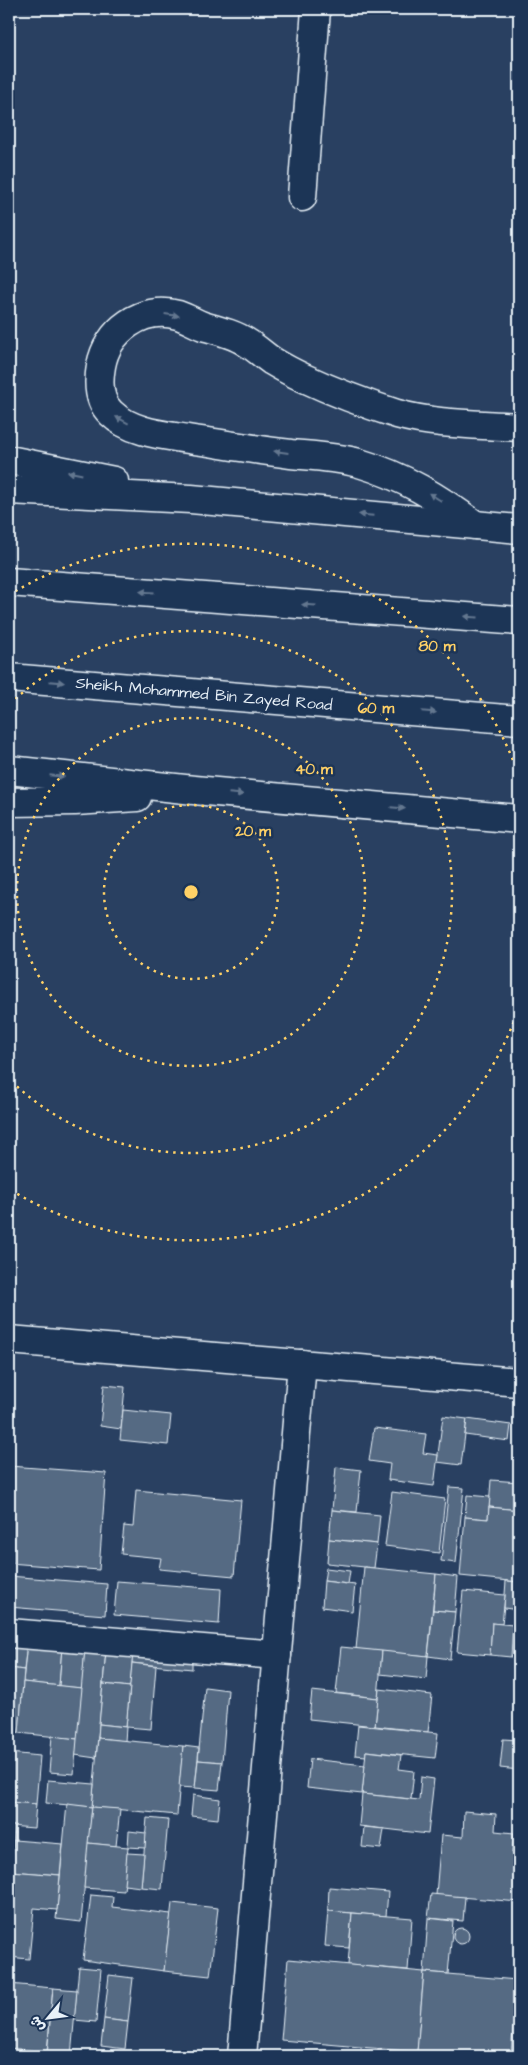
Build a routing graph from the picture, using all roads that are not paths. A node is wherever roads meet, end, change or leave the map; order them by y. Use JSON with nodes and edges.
{"nodes":[{"id":1,"x":316,"y":9,"type":"edge"},
{"id":2,"x":302,"y":197,"type":"dead end"},
{"id":3,"x":519,"y":427,"type":"edge"},
{"id":4,"x":9,"y":460,"type":"edge"},
{"id":5,"x":9,"y":490,"type":"edge"},
{"id":6,"x":191,"y":499,"type":"junction"},
{"id":7,"x":474,"y":525,"type":"junction"},
{"id":8,"x":519,"y":529,"type":"edge"},
{"id":9,"x":9,"y":582,"type":"edge"},
{"id":10,"x":519,"y":621,"type":"edge"},
{"id":11,"x":9,"y":678,"type":"edge"},
{"id":12,"x":519,"y":720,"type":"edge"},
{"id":13,"x":9,"y":770,"type":"edge"},
{"id":14,"x":194,"y":790,"type":"junction"},
{"id":15,"x":9,"y":802,"type":"edge"},
{"id":16,"x":519,"y":818,"type":"edge"},
{"id":17,"x":9,"y":1340,"type":"edge"},
{"id":18,"x":302,"y":1364,"type":"junction"},
{"id":19,"x":519,"y":1382,"type":"edge"},
{"id":20,"x":9,"y":1633,"type":"edge"},
{"id":21,"x":277,"y":1655,"type":"junction"},
{"id":22,"x":242,"y":2056,"type":"edge"}],
"edges":[{"from":1,"to":2,"type":"main road"},
{"from":7,"to":3,"type":"main road","one_way":true},
{"from":6,"to":4,"type":"main road","one_way":true},
{"from":5,"to":6,"type":"main road"},
{"from":7,"to":6,"type":"main road","one_way":true},
{"from":7,"to":8,"type":"main road"},
{"from":10,"to":9,"type":"main road","one_way":true},
{"from":11,"to":12,"type":"main road","name":"Sheikh Mohammed Bin Zayed Road","one_way":true},
{"from":13,"to":14,"type":"main road","one_way":true},
{"from":14,"to":15,"type":"main road"},
{"from":14,"to":16,"type":"main road","one_way":true},
{"from":17,"to":18,"type":"main road"},
{"from":18,"to":19,"type":"main road"},
{"from":18,"to":21,"type":"main road"},
{"from":20,"to":21,"type":"main road"},
{"from":21,"to":22,"type":"main road"}]}
